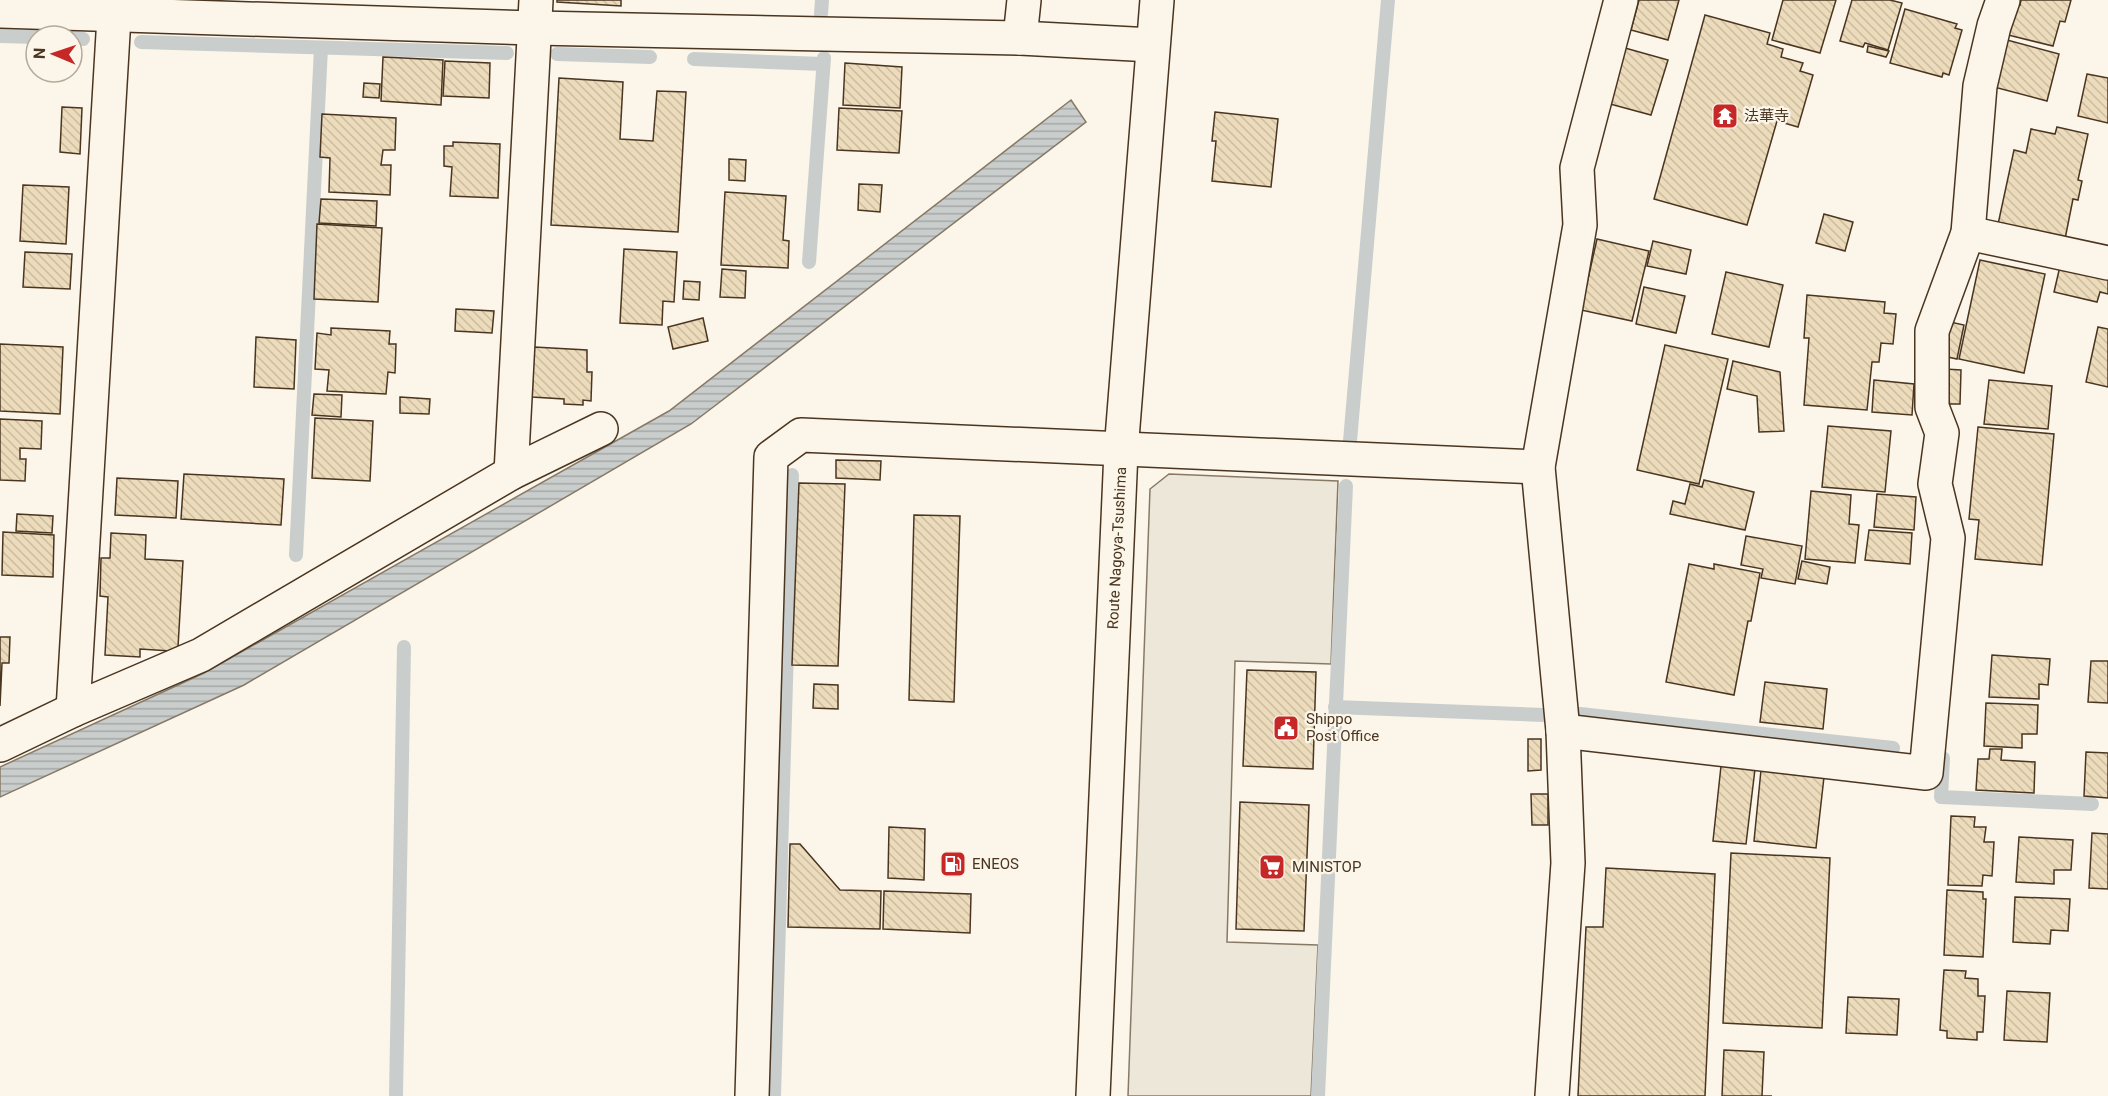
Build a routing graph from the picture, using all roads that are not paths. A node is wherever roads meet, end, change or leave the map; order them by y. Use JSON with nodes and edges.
{"nodes":[{"id":1,"x":1024,"y":0,"type":"edge"},
{"id":2,"x":1157,"y":0,"type":"edge"},
{"id":3,"x":1622,"y":0,"type":"edge"},
{"id":4,"x":2002,"y":0,"type":"edge"},
{"id":5,"x":114,"y":7,"type":"edge"},
{"id":6,"x":0,"y":11,"type":"edge"},
{"id":7,"x":536,"y":14,"type":"edge"},
{"id":8,"x":1020,"y":38,"type":"junction"},
{"id":9,"x":1152,"y":45,"type":"junction"},
{"id":10,"x":1968,"y":233,"type":"junction"},
{"id":11,"x":2108,"y":263,"type":"edge"},
{"id":12,"x":601,"y":429,"type":"dead end"},
{"id":13,"x":1121,"y":450,"type":"junction"},
{"id":14,"x":1538,"y":467,"type":"junction"},
{"id":15,"x":511,"y":473,"type":"junction"},
{"id":16,"x":73,"y":710,"type":"junction"},
{"id":17,"x":1563,"y":731,"type":"junction"},
{"id":18,"x":0,"y":745,"type":"edge"},
{"id":19,"x":752,"y":1096,"type":"edge"},
{"id":20,"x":1093,"y":1096,"type":"edge"},
{"id":21,"x":1552,"y":1096,"type":"edge"}],
"edges":[{"from":1,"to":8,"type":"street"},
{"from":2,"to":9,"type":"street","name":"Route Nagoya-Tsushima"},
{"from":3,"to":14,"type":"street"},
{"from":4,"to":10,"type":"street"},
{"from":5,"to":6,"type":"street"},
{"from":5,"to":7,"type":"street"},
{"from":5,"to":16,"type":"street"},
{"from":7,"to":8,"type":"street"},
{"from":7,"to":15,"type":"street"},
{"from":8,"to":9,"type":"street"},
{"from":9,"to":13,"type":"street","name":"Route Nagoya-Tsushima"},
{"from":10,"to":11,"type":"street"},
{"from":10,"to":17,"type":"street"},
{"from":12,"to":15,"type":"street"},
{"from":13,"to":14,"type":"street"},
{"from":13,"to":19,"type":"street"},
{"from":13,"to":20,"type":"street","name":"Route Nagoya-Tsushima"},
{"from":14,"to":17,"type":"street"},
{"from":15,"to":16,"type":"street"},
{"from":16,"to":18,"type":"street"},
{"from":17,"to":21,"type":"street"}]}
